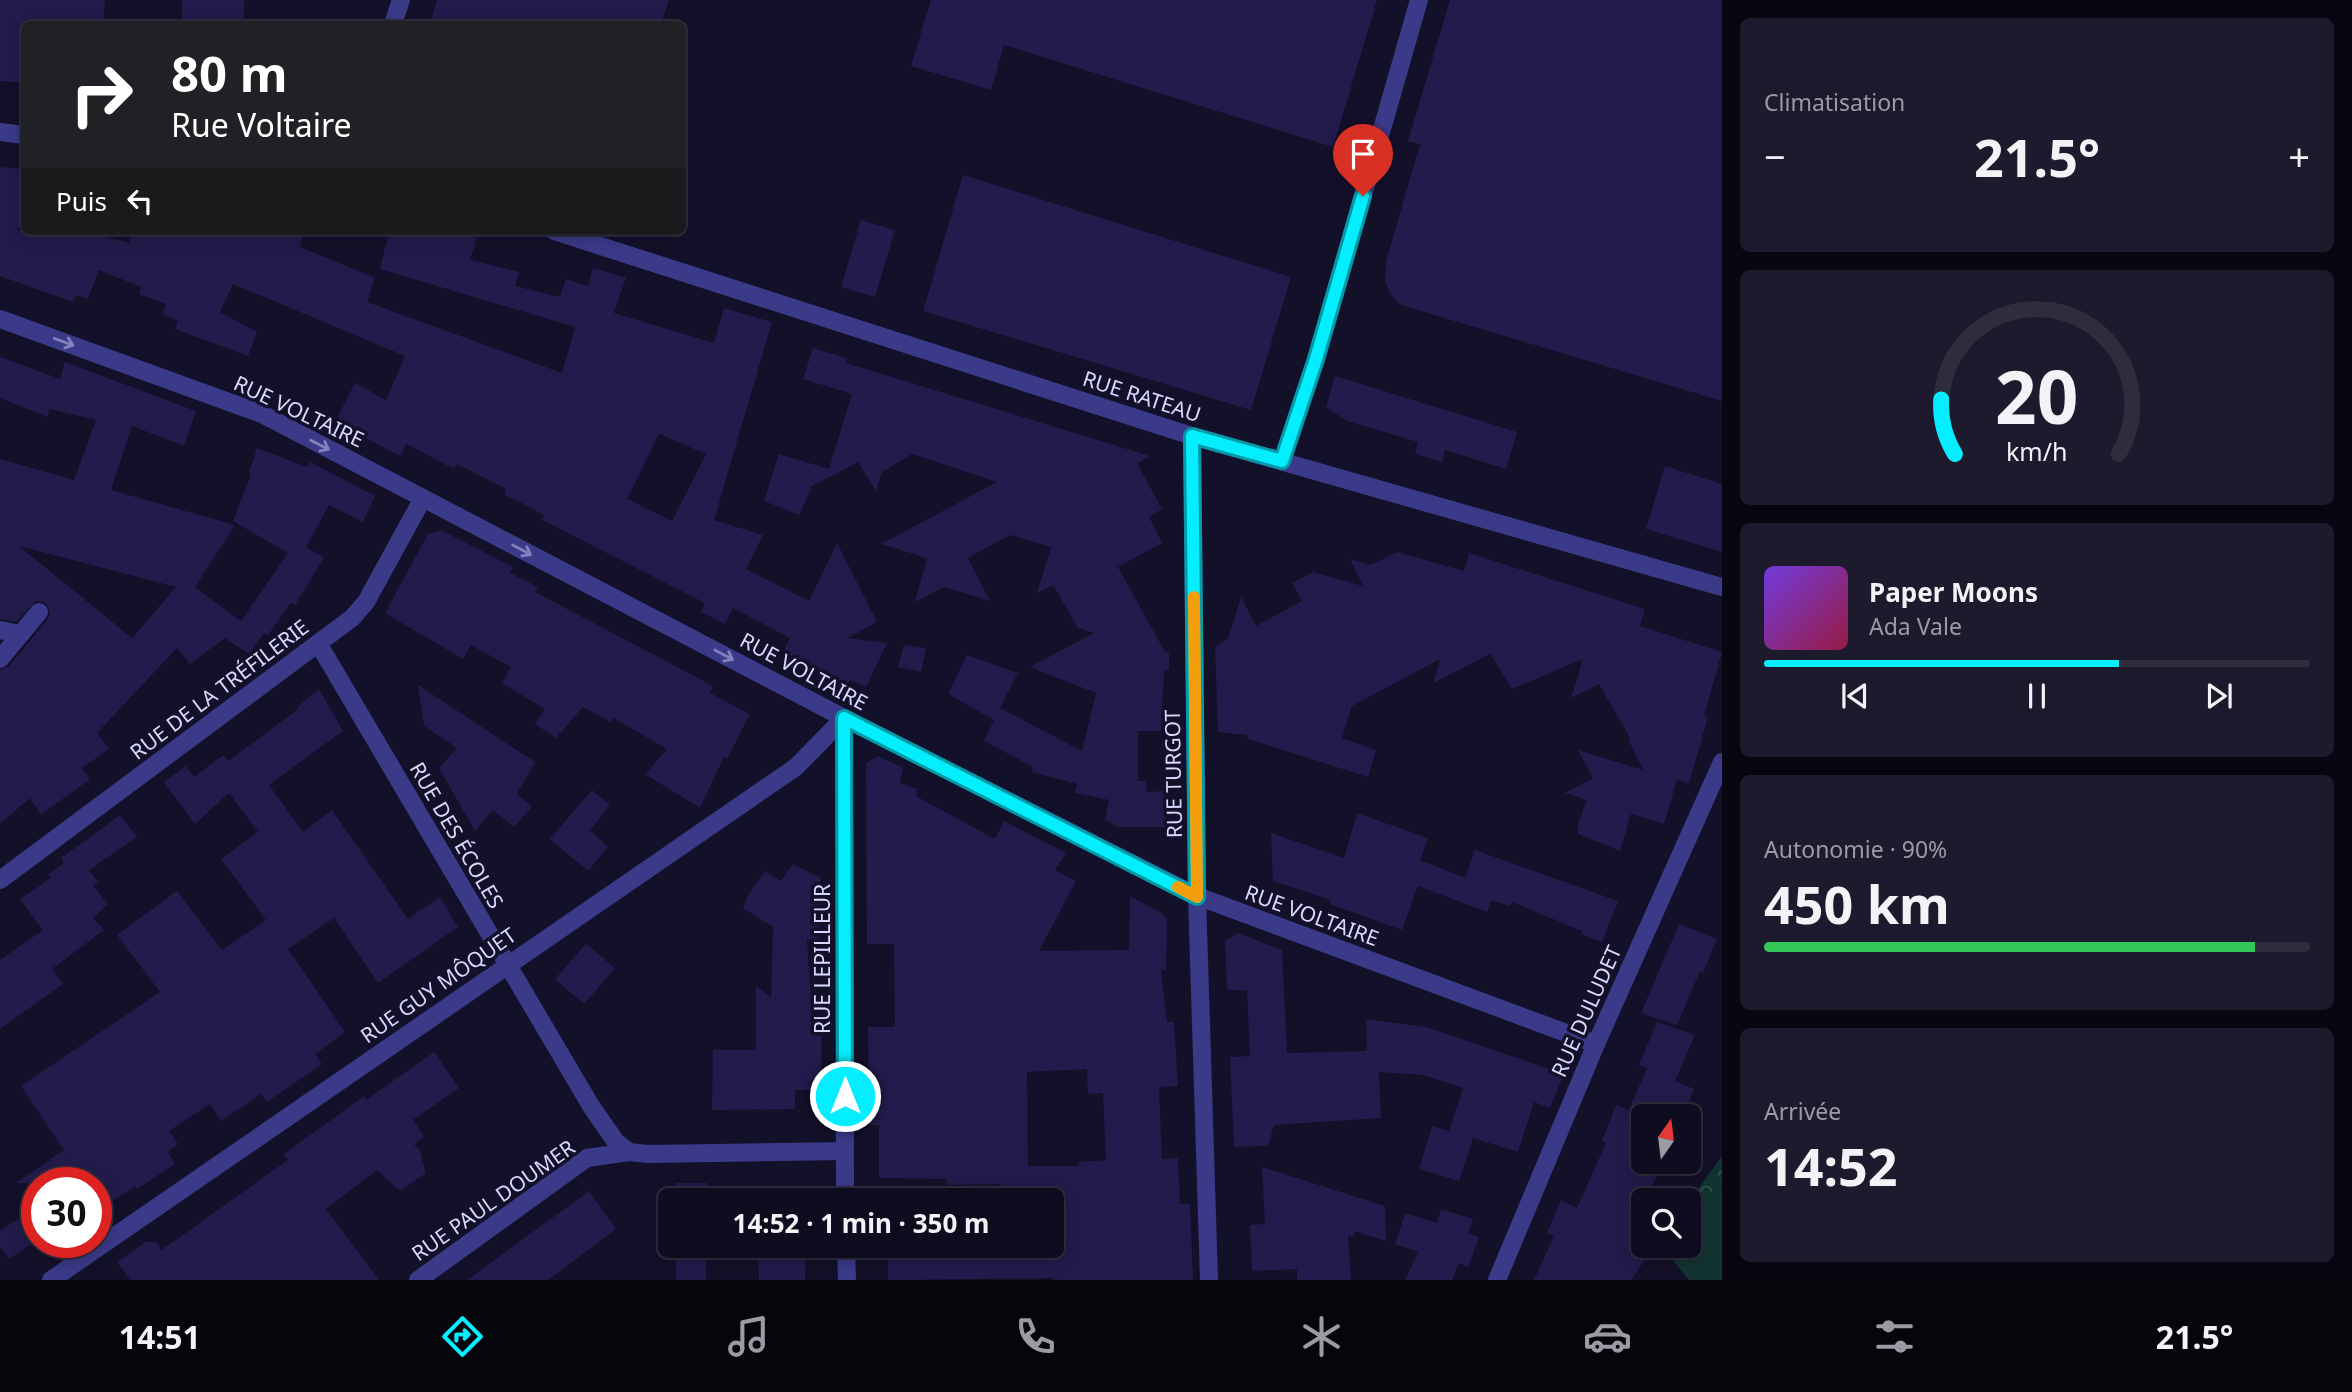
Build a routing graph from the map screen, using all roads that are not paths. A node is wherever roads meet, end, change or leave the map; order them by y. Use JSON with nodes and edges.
{"nodes":[{"id":1,"x":401,"y":0,"type":"edge"},
{"id":2,"x":1419,"y":0,"type":"edge"},
{"id":3,"x":394,"y":21,"type":"edge"},
{"id":4,"x":0,"y":132,"type":"edge"},
{"id":5,"x":21,"y":135,"type":"edge"},
{"id":6,"x":566,"y":235,"type":"edge"},
{"id":7,"x":0,"y":319,"type":"edge"},
{"id":8,"x":1192,"y":436,"type":"junction"},
{"id":9,"x":1282,"y":461,"type":"junction"},
{"id":10,"x":423,"y":498,"type":"junction"},
{"id":11,"x":1722,"y":587,"type":"edge"},
{"id":12,"x":39,"y":612,"type":"dead end"},
{"id":13,"x":0,"y":630,"type":"edge"},
{"id":14,"x":21,"y":634,"type":"junction"},
{"id":15,"x":318,"y":643,"type":"junction"},
{"id":16,"x":0,"y":659,"type":"edge"},
{"id":17,"x":844,"y":718,"type":"junction"},
{"id":18,"x":1722,"y":762,"type":"edge"},
{"id":19,"x":0,"y":880,"type":"edge"},
{"id":20,"x":1197,"y":897,"type":"junction"},
{"id":21,"x":507,"y":965,"type":"junction"},
{"id":22,"x":1596,"y":1044,"type":"junction"},
{"id":23,"x":845,"y":1151,"type":"junction"},
{"id":24,"x":629,"y":1152,"type":"junction"},
{"id":25,"x":845,"y":1188,"type":"edge"},
{"id":26,"x":846,"y":1258,"type":"edge"},
{"id":27,"x":51,"y":1280,"type":"edge"},
{"id":28,"x":418,"y":1280,"type":"edge"},
{"id":29,"x":846,"y":1280,"type":"edge"},
{"id":30,"x":1209,"y":1280,"type":"edge"},
{"id":31,"x":1497,"y":1280,"type":"edge"}],
"edges":[{"from":1,"to":3,"type":"street"},
{"from":2,"to":9,"type":"street"},
{"from":4,"to":5,"type":"street"},
{"from":6,"to":8,"type":"street","name":"RUE RATEAU"},
{"from":7,"to":10,"type":"street","name":"RUE VOLTAIRE","one_way":true},
{"from":8,"to":9,"type":"street","name":"RUE RATEAU"},
{"from":8,"to":20,"type":"street","name":"RUE TURGOT"},
{"from":9,"to":11,"type":"street","name":"RUE RATEAU"},
{"from":10,"to":15,"type":"street","name":"RUE DE LA TRÉFILERIE"},
{"from":10,"to":17,"type":"street","name":"RUE VOLTAIRE","one_way":true},
{"from":12,"to":14,"type":"street"},
{"from":13,"to":14,"type":"street"},
{"from":14,"to":16,"type":"street"},
{"from":15,"to":19,"type":"street","name":"RUE DE LA TRÉFILERIE"},
{"from":15,"to":21,"type":"street","name":"RUE DES ÉCOLES"},
{"from":17,"to":20,"type":"street","name":"RUE VOLTAIRE"},
{"from":17,"to":21,"type":"street","name":"RUE GUY MÔQUET"},
{"from":17,"to":23,"type":"street","name":"RUE LEPILLEUR"},
{"from":18,"to":22,"type":"street","name":"RUE DULUDET"},
{"from":20,"to":22,"type":"street","name":"RUE VOLTAIRE"},
{"from":20,"to":30,"type":"street","name":"RUE TURGOT"},
{"from":21,"to":24,"type":"street","name":"RUE DES ÉCOLES"},
{"from":21,"to":27,"type":"street","name":"RUE GUY MÔQUET"},
{"from":22,"to":31,"type":"street","name":"RUE DULUDET"},
{"from":23,"to":24,"type":"street","name":"RUE PAUL DOUMER"},
{"from":23,"to":25,"type":"street","name":"RUE LEPILLEUR"},
{"from":24,"to":28,"type":"street","name":"RUE PAUL DOUMER"},
{"from":26,"to":29,"type":"street"}]}
